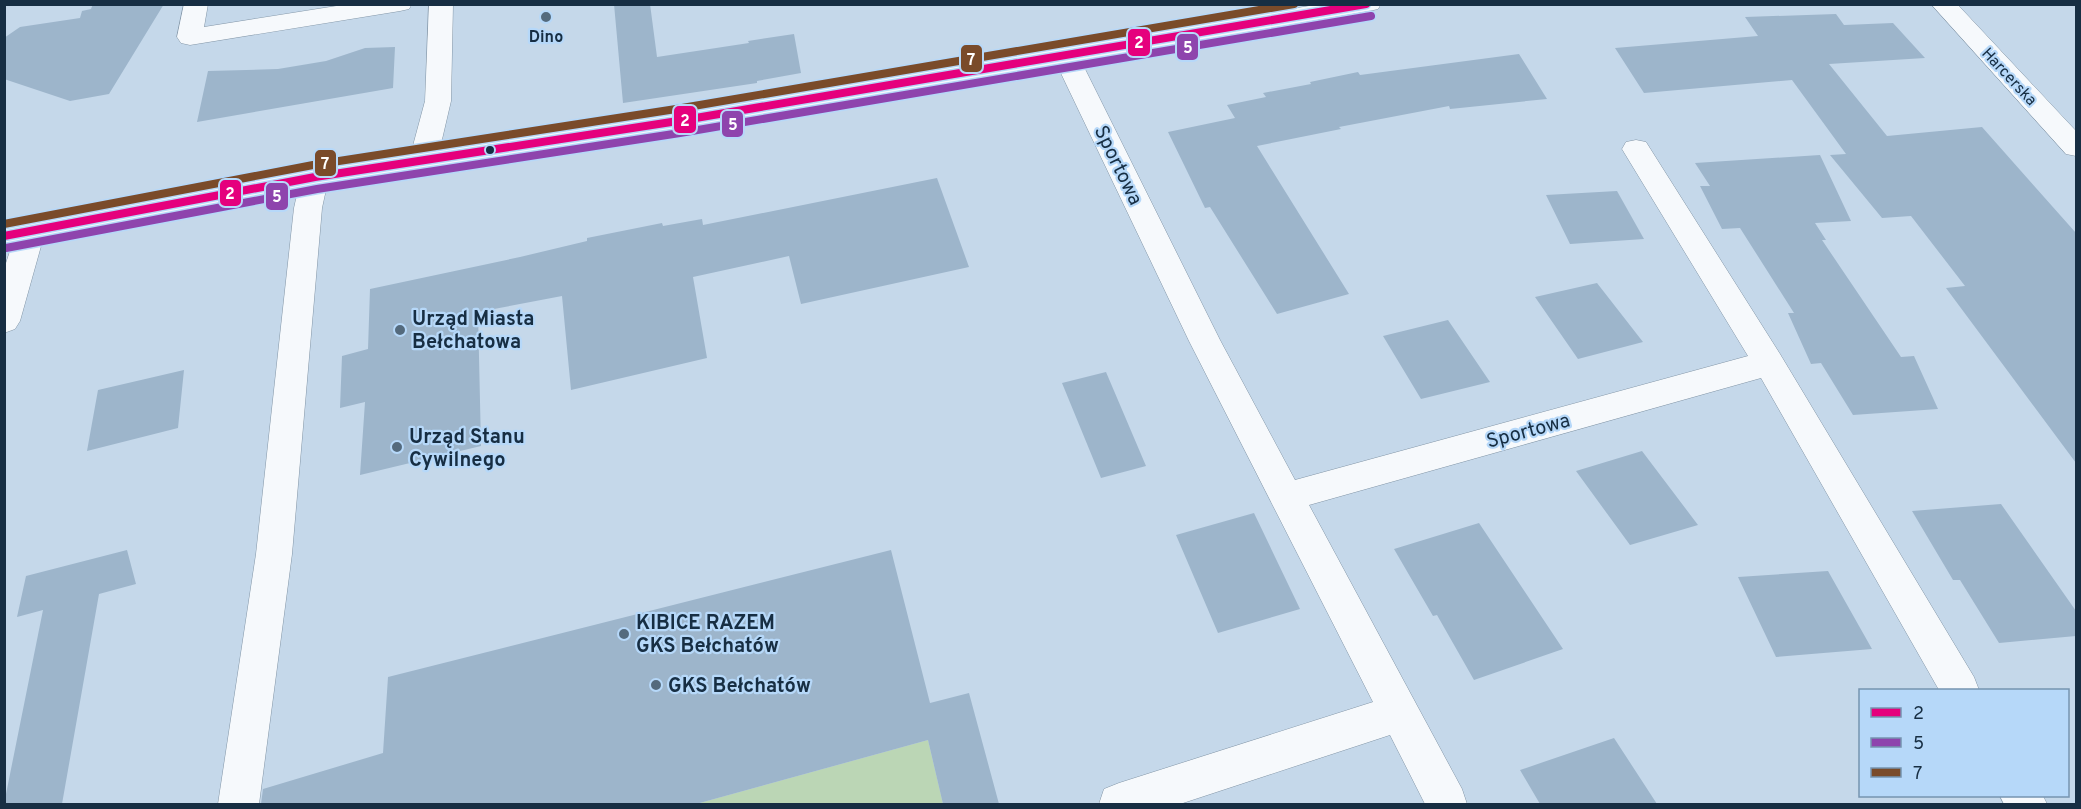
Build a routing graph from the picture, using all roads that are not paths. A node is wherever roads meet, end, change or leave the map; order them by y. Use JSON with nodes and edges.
{"nodes":[{"id":1,"x":196,"y":4,"type":"edge"},
{"id":2,"x":400,"y":4,"type":"edge"},
{"id":3,"x":441,"y":4,"type":"edge"},
{"id":4,"x":1369,"y":4,"type":"edge"},
{"id":5,"x":1943,"y":4,"type":"edge"},
{"id":6,"x":1262,"y":13,"type":"edge"},
{"id":7,"x":1066,"y":57,"type":"junction"},
{"id":8,"x":2076,"y":147,"type":"edge"},
{"id":9,"x":1636,"y":149,"type":"dead end"},
{"id":10,"x":423,"y":159,"type":"junction"},
{"id":11,"x":315,"y":177,"type":"junction"},
{"id":12,"x":18,"y":234,"type":"edge"},
{"id":13,"x":4,"y":321,"type":"edge"},
{"id":14,"x":1769,"y":363,"type":"junction"},
{"id":15,"x":1286,"y":497,"type":"junction"},
{"id":16,"x":1959,"y":689,"type":"edge"},
{"id":17,"x":1399,"y":713,"type":"junction"},
{"id":18,"x":238,"y":804,"type":"edge"},
{"id":19,"x":1119,"y":804,"type":"edge"},
{"id":20,"x":1447,"y":804,"type":"edge"}],
"edges":[{"from":1,"to":2,"type":"street"},
{"from":3,"to":10,"type":"street"},
{"from":4,"to":6,"type":"street"},
{"from":5,"to":8,"type":"street","name":"Harcerska"},
{"from":6,"to":7,"type":"street"},
{"from":7,"to":10,"type":"street"},
{"from":7,"to":15,"type":"street","name":"Sportowa"},
{"from":9,"to":14,"type":"street"},
{"from":10,"to":11,"type":"street"},
{"from":11,"to":12,"type":"street"},
{"from":11,"to":18,"type":"street"},
{"from":12,"to":13,"type":"street"},
{"from":14,"to":15,"type":"street","name":"Sportowa"},
{"from":14,"to":16,"type":"street"},
{"from":15,"to":17,"type":"street","name":"Sportowa"},
{"from":17,"to":19,"type":"street"},
{"from":17,"to":20,"type":"street","name":"Sportowa"}]}
